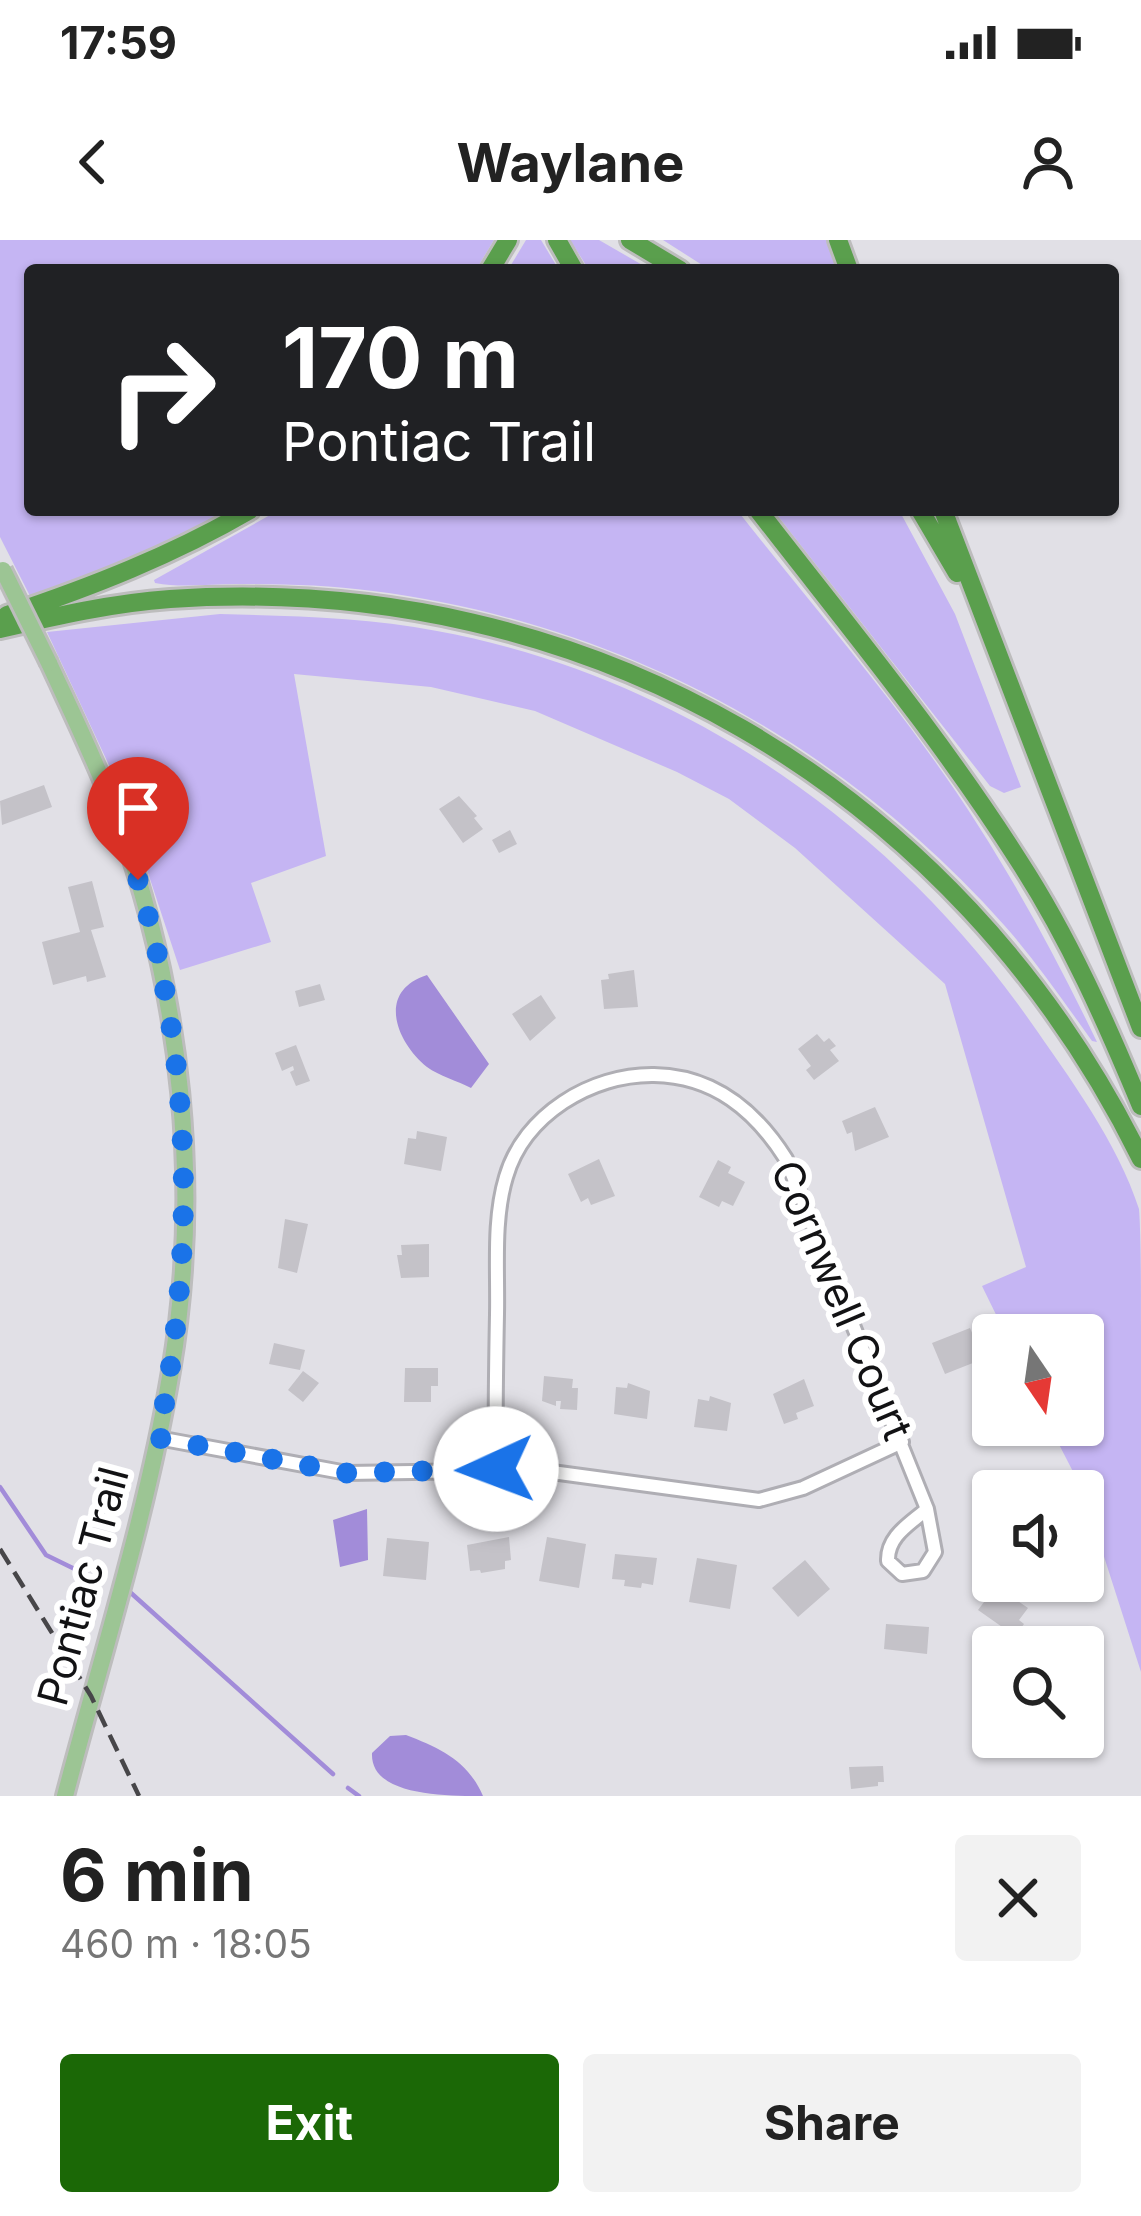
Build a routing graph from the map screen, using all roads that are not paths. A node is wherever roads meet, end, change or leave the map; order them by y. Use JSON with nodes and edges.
{"nodes":[{"id":1,"x":630,"y":240,"type":"edge"},
{"id":2,"x":670,"y":264,"type":"edge"},
{"id":3,"x":240,"y":516,"type":"edge"},
{"id":4,"x":763,"y":516,"type":"edge"},
{"id":5,"x":923,"y":516,"type":"edge"},
{"id":6,"x":945,"y":516,"type":"edge"},
{"id":7,"x":1,"y":568,"type":"edge"},
{"id":8,"x":0,"y":618,"type":"edge"},
{"id":9,"x":0,"y":629,"type":"edge"},
{"id":10,"x":994,"y":647,"type":"junction"},
{"id":11,"x":1141,"y":1028,"type":"edge"},
{"id":12,"x":1141,"y":1106,"type":"edge"},
{"id":13,"x":1141,"y":1159,"type":"edge"},
{"id":14,"x":158,"y":1438,"type":"junction"},
{"id":15,"x":902,"y":1442,"type":"junction"},
{"id":16,"x":496,"y":1469,"type":"junction"},
{"id":17,"x":927,"y":1509,"type":"junction"},
{"id":18,"x":65,"y":1796,"type":"edge"}],
"edges":[{"from":1,"to":2,"type":"highway"},
{"from":3,"to":8,"type":"highway"},
{"from":4,"to":12,"type":"highway"},
{"from":5,"to":10,"type":"highway"},
{"from":6,"to":10,"type":"highway"},
{"from":7,"to":14,"type":"main road","name":"Pontiac Trail","bridge":true},
{"from":9,"to":13,"type":"highway"},
{"from":10,"to":11,"type":"highway"},
{"from":14,"to":16,"type":"street"},
{"from":14,"to":18,"type":"main road","name":"Pontiac Trail"},
{"from":15,"to":16,"type":"street"},
{"from":15,"to":16,"type":"street","name":"Cornwell Court"},
{"from":15,"to":17,"type":"street","name":"Cornwell Court"},
{"from":17,"to":17,"type":"street","name":"Cornwell Court"}]}
